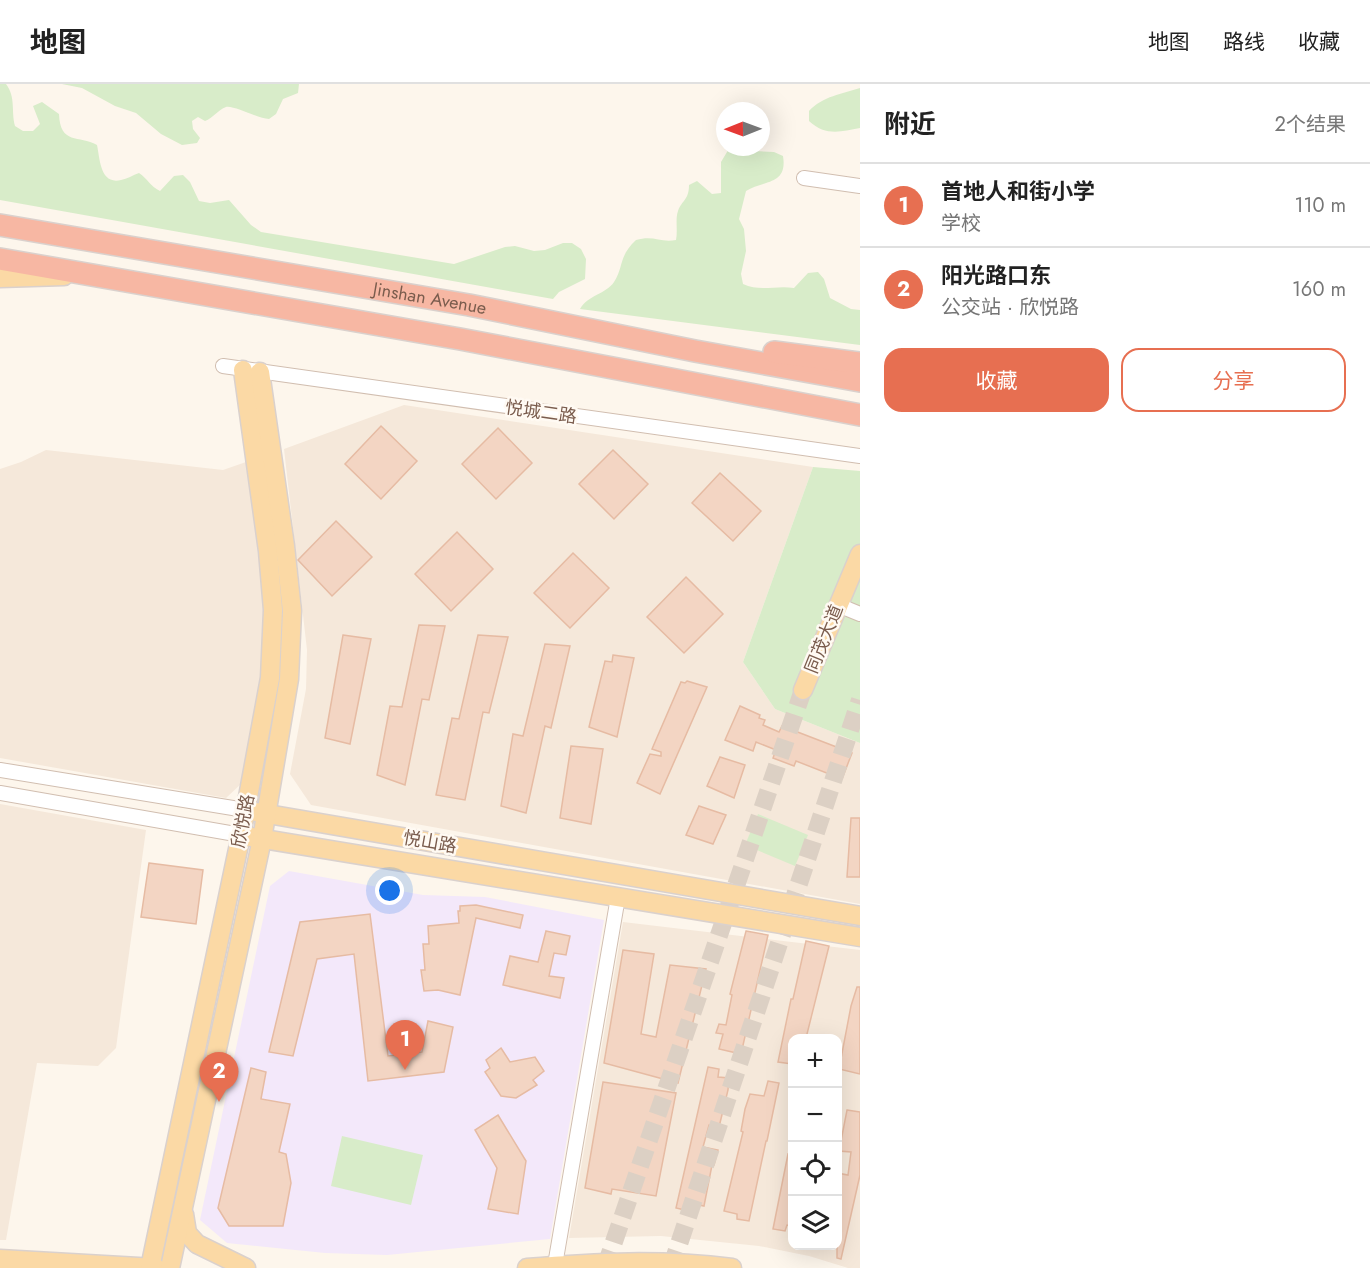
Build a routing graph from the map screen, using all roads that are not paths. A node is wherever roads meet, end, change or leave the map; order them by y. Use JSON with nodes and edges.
{"nodes":[{"id":1,"x":804,"y":178,"type":"dead end"},
{"id":2,"x":860,"y":186,"type":"edge"},
{"id":3,"x":0,"y":225,"type":"edge"},
{"id":4,"x":0,"y":259,"type":"edge"},
{"id":5,"x":95,"y":275,"type":"junction"},
{"id":6,"x":0,"y":278,"type":"edge"},
{"id":7,"x":695,"y":351,"type":"junction"},
{"id":8,"x":860,"y":363,"type":"edge"},
{"id":9,"x":223,"y":366,"type":"dead end"},
{"id":10,"x":251,"y":371,"type":"junction"},
{"id":11,"x":860,"y":381,"type":"edge"},
{"id":12,"x":860,"y":415,"type":"edge"},
{"id":13,"x":860,"y":456,"type":"edge"},
{"id":14,"x":860,"y":554,"type":"edge"},
{"id":15,"x":838,"y":605,"type":"junction"},
{"id":16,"x":860,"y":614,"type":"edge"},
{"id":17,"x":803,"y":690,"type":"tunnel mouth"},
{"id":18,"x":0,"y":770,"type":"edge"},
{"id":19,"x":0,"y":793,"type":"edge"},
{"id":20,"x":245,"y":810,"type":"junction"},
{"id":21,"x":266,"y":813,"type":"junction"},
{"id":22,"x":241,"y":835,"type":"junction"},
{"id":23,"x":262,"y":838,"type":"junction"},
{"id":24,"x":618,"y":897,"type":"junction"},
{"id":25,"x":860,"y":916,"type":"edge"},
{"id":26,"x":860,"y":937,"type":"edge"},
{"id":27,"x":183,"y":1211,"type":"junction"},
{"id":28,"x":0,"y":1259,"type":"edge"},
{"id":29,"x":555,"y":1265,"type":"junction"},
{"id":30,"x":151,"y":1268,"type":"edge"},
{"id":31,"x":156,"y":1268,"type":"edge"},
{"id":32,"x":170,"y":1268,"type":"edge"},
{"id":33,"x":246,"y":1268,"type":"edge"},
{"id":34,"x":527,"y":1268,"type":"edge"},
{"id":35,"x":732,"y":1268,"type":"edge"}],
"edges":[{"from":1,"to":2,"type":"street"},
{"from":3,"to":7,"type":"highway","name":"Jinshan Avenue"},
{"from":4,"to":5,"type":"highway","name":"Jinshan Avenue"},
{"from":5,"to":6,"type":"main road"},
{"from":5,"to":12,"type":"highway","name":"Jinshan Avenue"},
{"from":7,"to":8,"type":"highway"},
{"from":7,"to":11,"type":"highway","name":"Jinshan Avenue"},
{"from":9,"to":10,"type":"street","name":"悦城二路"},
{"from":10,"to":13,"type":"street","name":"悦城二路"},
{"from":10,"to":20,"type":"main road","name":"欣悦路"},
{"from":10,"to":21,"type":"main road","name":"欣悦路"},
{"from":14,"to":15,"type":"main road","name":"同茂大道"},
{"from":15,"to":16,"type":"street"},
{"from":15,"to":17,"type":"main road","name":"同茂大道"},
{"from":18,"to":20,"type":"street","name":"悦山路"},
{"from":19,"to":22,"type":"street","name":"悦山路"},
{"from":20,"to":21,"type":"main road","name":"悦山路"},
{"from":20,"to":22,"type":"main road","name":"欣悦路"},
{"from":21,"to":23,"type":"main road","name":"欣悦路"},
{"from":21,"to":25,"type":"main road","name":"悦山路"},
{"from":22,"to":23,"type":"main road","name":"悦山路"},
{"from":22,"to":30,"type":"main road","name":"欣悦路"},
{"from":23,"to":24,"type":"main road","name":"悦山路"},
{"from":23,"to":27,"type":"main road","name":"欣悦路"},
{"from":24,"to":26,"type":"main road","name":"悦山路"},
{"from":24,"to":29,"type":"street"},
{"from":27,"to":32,"type":"main road","name":"欣悦路"},
{"from":27,"to":33,"type":"main road"},
{"from":28,"to":30,"type":"main road"},
{"from":29,"to":34,"type":"main road"},
{"from":29,"to":35,"type":"main road"},
{"from":30,"to":31,"type":"main road"}]}
